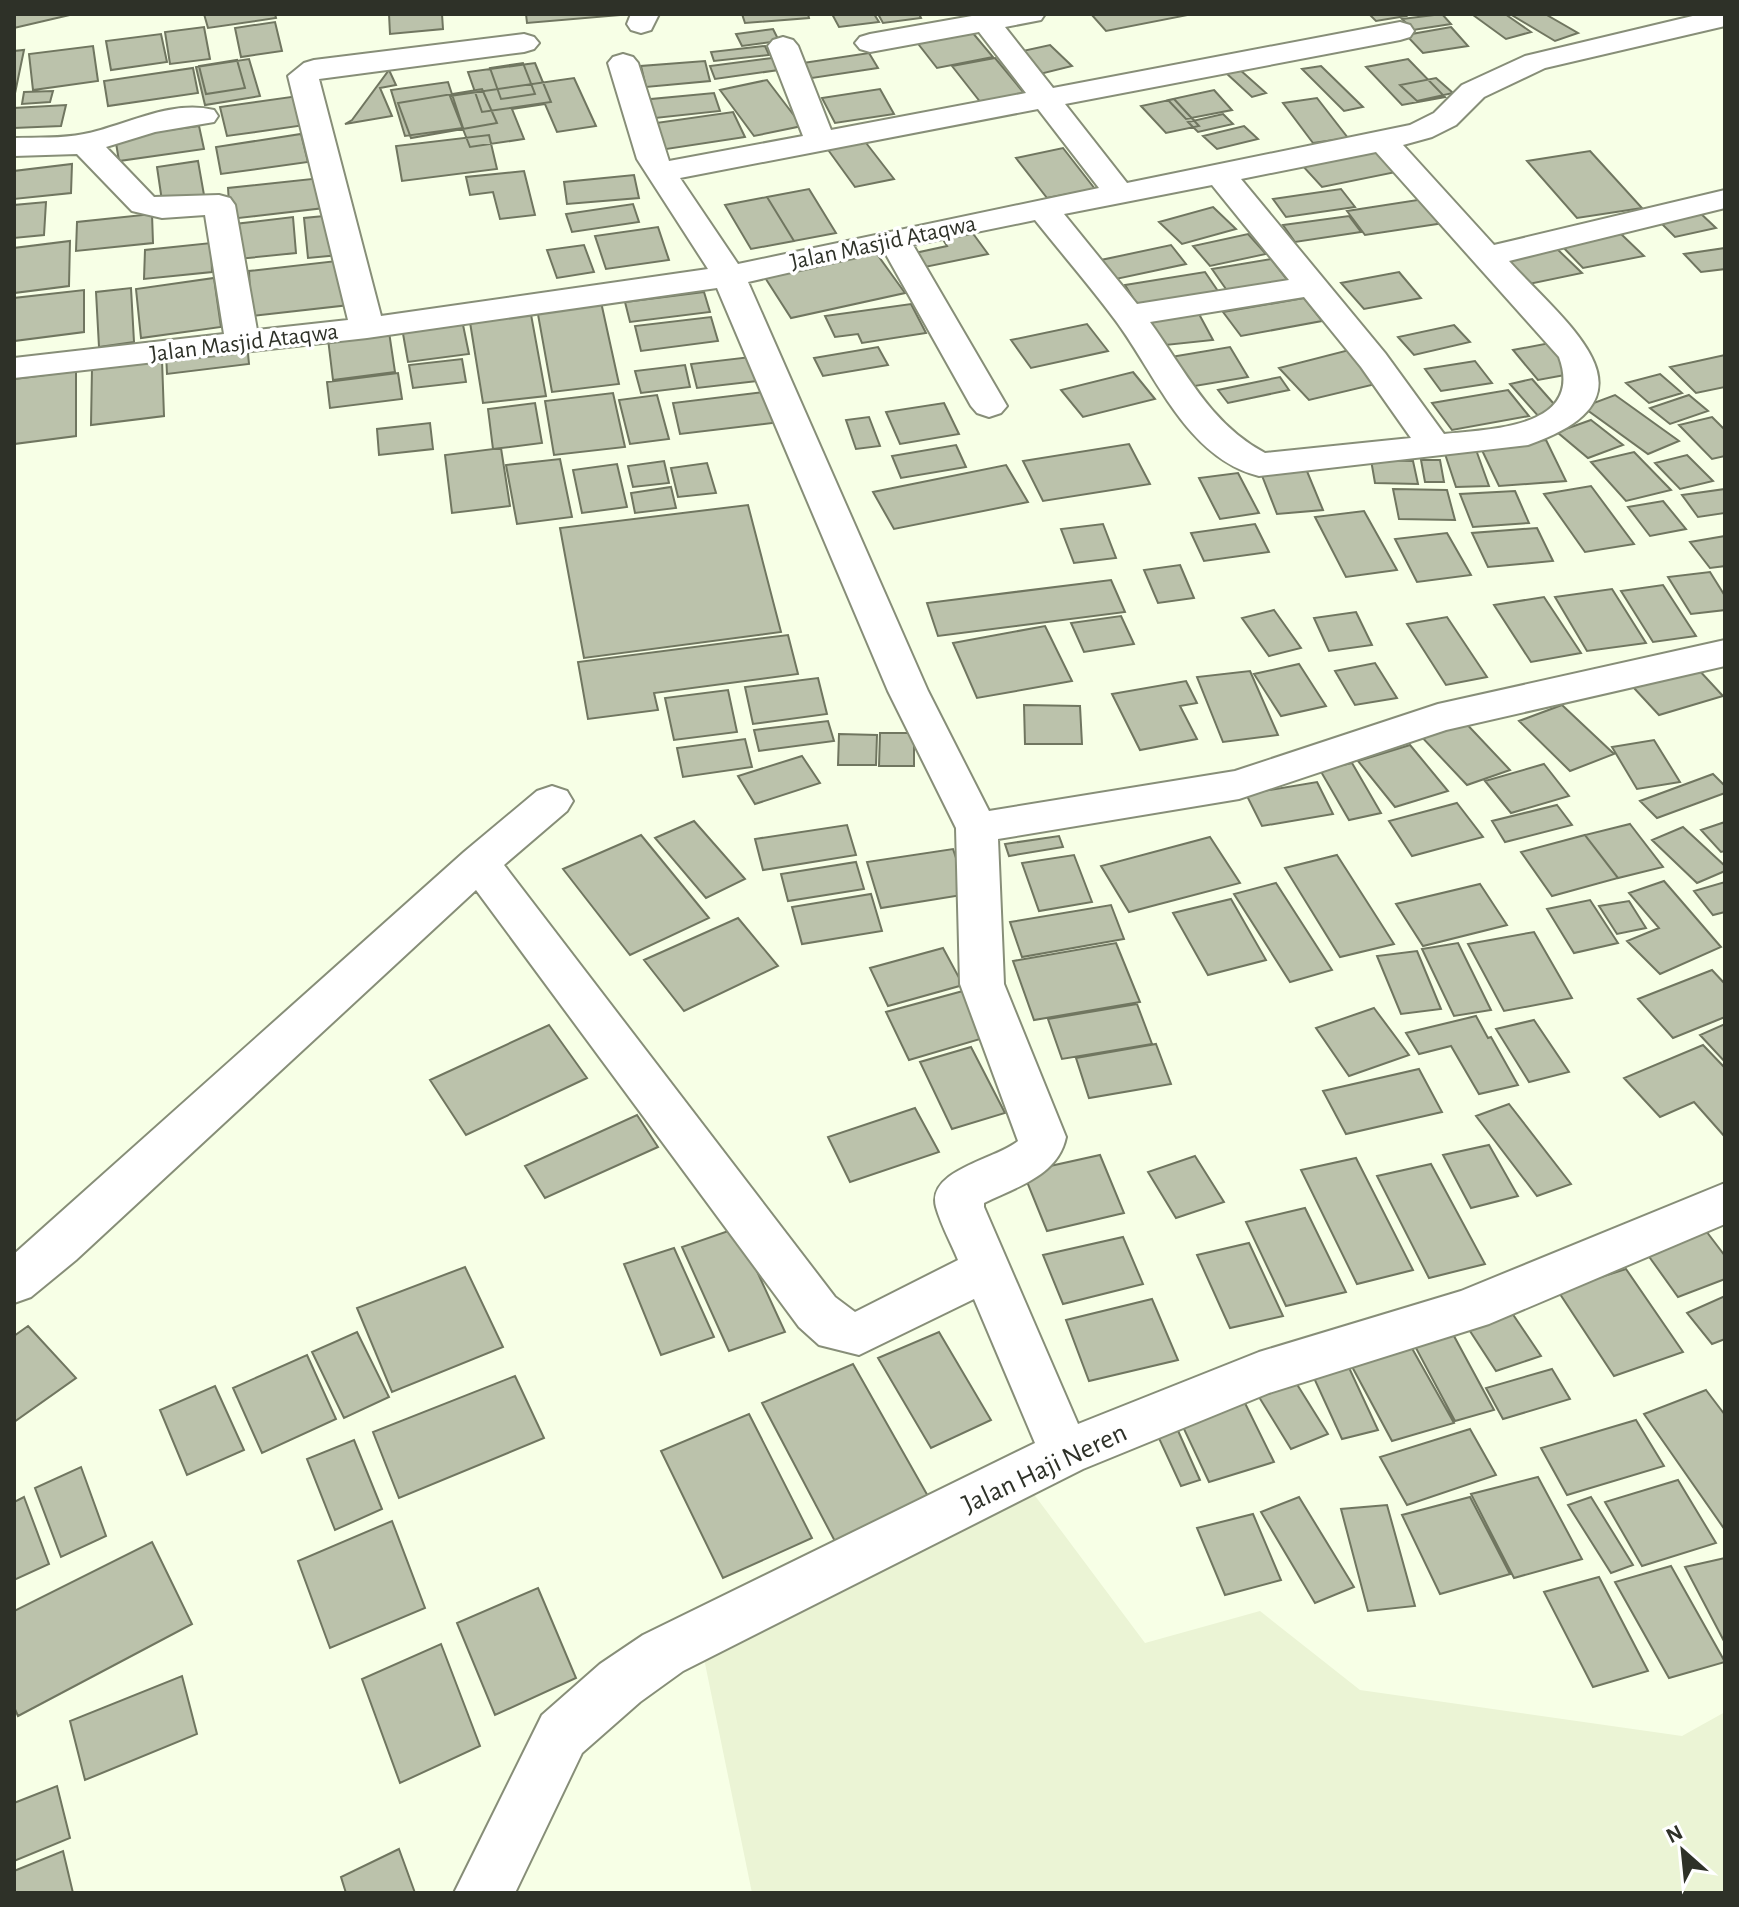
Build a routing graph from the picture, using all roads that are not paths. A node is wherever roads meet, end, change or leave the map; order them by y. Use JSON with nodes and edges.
{"nodes":[{"id":1,"x":1031,"y":14,"type":"edge"},
{"id":2,"x":1725,"y":17,"type":"edge"},
{"id":3,"x":986,"y":22,"type":"junction"},
{"id":4,"x":1622,"y":26,"type":"edge"},
{"id":5,"x":1400,"y":31,"type":"dead end"},
{"id":6,"x":524,"y":43,"type":"dead end"},
{"id":7,"x":870,"y":43,"type":"dead end"},
{"id":8,"x":783,"y":46,"type":"dead end"},
{"id":9,"x":623,"y":63,"type":"dead end"},
{"id":10,"x":1045,"y":100,"type":"junction"},
{"id":11,"x":203,"y":116,"type":"dead end"},
{"id":12,"x":820,"y":141,"type":"junction"},
{"id":13,"x":1383,"y":141,"type":"junction"},
{"id":14,"x":85,"y":144,"type":"junction"},
{"id":15,"x":14,"y":147,"type":"edge"},
{"id":16,"x":660,"y":172,"type":"junction"},
{"id":17,"x":1220,"y":174,"type":"junction"},
{"id":18,"x":1120,"y":195,"type":"junction"},
{"id":19,"x":1725,"y":199,"type":"edge"},
{"id":20,"x":1042,"y":208,"type":"junction"},
{"id":21,"x":894,"y":239,"type":"junction"},
{"id":22,"x":1485,"y":257,"type":"junction"},
{"id":23,"x":729,"y":276,"type":"junction"},
{"id":24,"x":1311,"y":286,"type":"junction"},
{"id":25,"x":1129,"y":315,"type":"junction"},
{"id":26,"x":367,"y":328,"type":"junction"},
{"id":27,"x":242,"y":343,"type":"junction"},
{"id":28,"x":14,"y":368,"type":"edge"},
{"id":29,"x":989,"y":406,"type":"dead end"},
{"id":30,"x":1434,"y":445,"type":"junction"},
{"id":31,"x":1717,"y":666,"type":"edge"},
{"id":32,"x":552,"y":801,"type":"dead end"},
{"id":33,"x":977,"y":828,"type":"junction"},
{"id":34,"x":479,"y":863,"type":"junction"},
{"id":35,"x":1725,"y":1203,"type":"edge"},
{"id":36,"x":988,"y":1268,"type":"junction"},
{"id":37,"x":14,"y":1282,"type":"edge"},
{"id":38,"x":1065,"y":1453,"type":"junction"},
{"id":39,"x":484,"y":1893,"type":"edge"}],
"edges":[{"from":1,"to":3,"type":"street"},
{"from":2,"to":4,"type":"street","name":"Jalan Masjid Ataqwa"},
{"from":3,"to":7,"type":"street"},
{"from":3,"to":10,"type":"street"},
{"from":4,"to":13,"type":"street","name":"Jalan Masjid Ataqwa"},
{"from":5,"to":10,"type":"street"},
{"from":6,"to":26,"type":"street"},
{"from":8,"to":12,"type":"street"},
{"from":9,"to":16,"type":"street"},
{"from":10,"to":12,"type":"street"},
{"from":10,"to":18,"type":"street"},
{"from":11,"to":14,"type":"street"},
{"from":12,"to":16,"type":"street"},
{"from":13,"to":17,"type":"street","name":"Jalan Masjid Ataqwa"},
{"from":13,"to":22,"type":"street"},
{"from":14,"to":15,"type":"street"},
{"from":14,"to":27,"type":"street"},
{"from":16,"to":23,"type":"street"},
{"from":17,"to":18,"type":"street","name":"Jalan Masjid Ataqwa"},
{"from":17,"to":24,"type":"street"},
{"from":18,"to":20,"type":"street","name":"Jalan Masjid Ataqwa"},
{"from":19,"to":22,"type":"street"},
{"from":20,"to":21,"type":"street","name":"Jalan Masjid Ataqwa"},
{"from":20,"to":25,"type":"street"},
{"from":21,"to":23,"type":"street","name":"Jalan Masjid Ataqwa"},
{"from":21,"to":29,"type":"street"},
{"from":22,"to":30,"type":"street"},
{"from":23,"to":26,"type":"street","name":"Jalan Masjid Ataqwa"},
{"from":23,"to":33,"type":"street"},
{"from":24,"to":25,"type":"street"},
{"from":24,"to":30,"type":"street"},
{"from":25,"to":30,"type":"street"},
{"from":26,"to":27,"type":"street","name":"Jalan Masjid Ataqwa"},
{"from":27,"to":28,"type":"street","name":"Jalan Masjid Ataqwa"},
{"from":31,"to":33,"type":"street"},
{"from":32,"to":34,"type":"street"},
{"from":33,"to":36,"type":"street"},
{"from":34,"to":36,"type":"street"},
{"from":34,"to":37,"type":"street"},
{"from":35,"to":38,"type":"street","name":"Jalan Haji Neren"},
{"from":36,"to":38,"type":"street"},
{"from":38,"to":39,"type":"street","name":"Jalan Haji Neren"}]}
